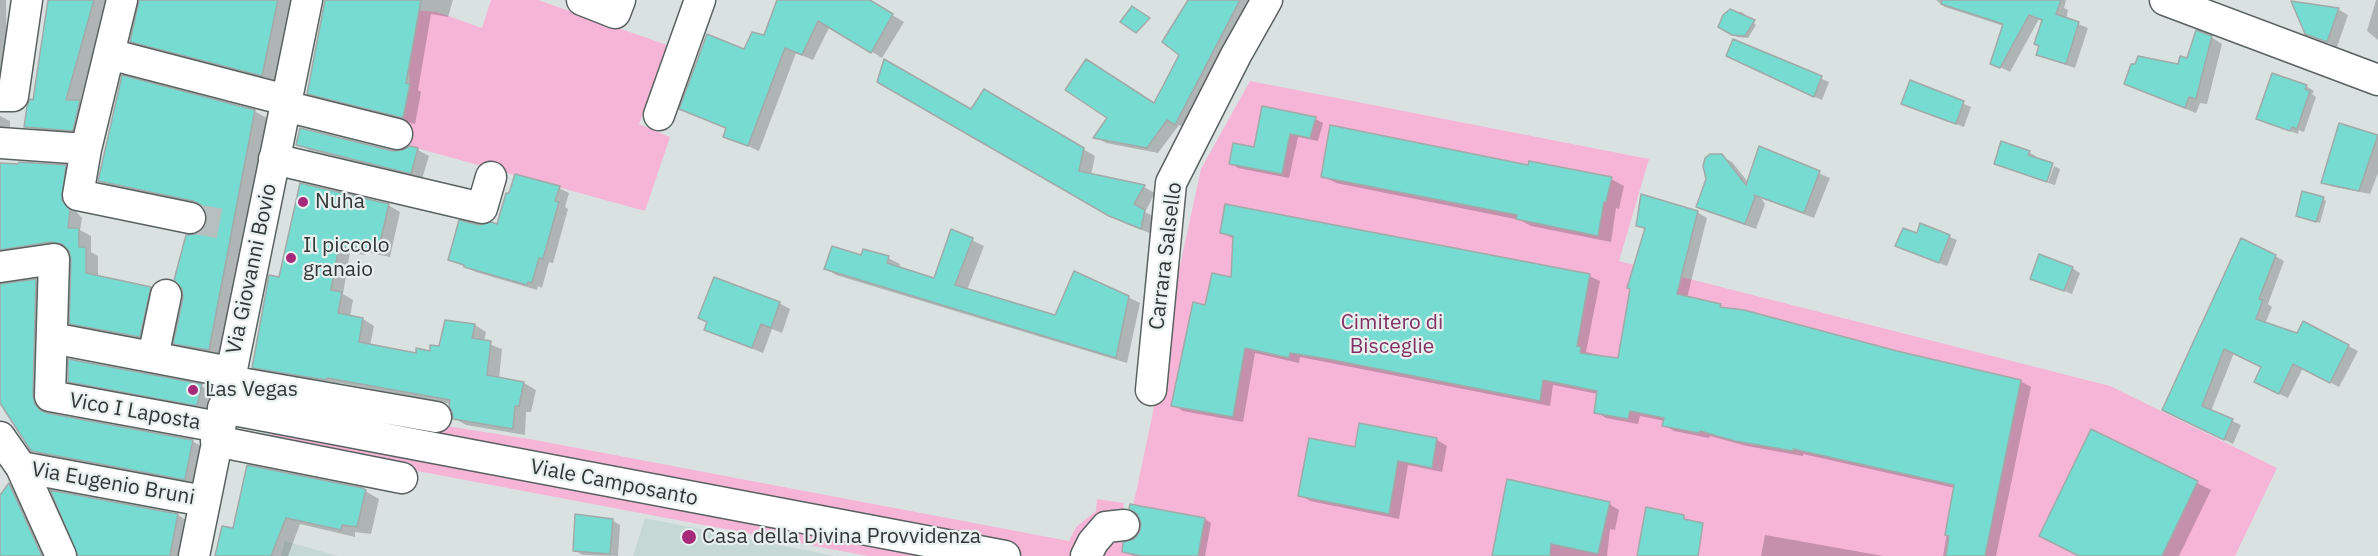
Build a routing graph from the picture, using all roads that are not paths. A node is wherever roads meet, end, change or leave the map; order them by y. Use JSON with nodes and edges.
{"nodes":[{"id":1,"x":122,"y":0,"type":"edge"},
{"id":2,"x":307,"y":0,"type":"edge"},
{"id":3,"x":582,"y":0,"type":"edge"},
{"id":4,"x":620,"y":0,"type":"edge"},
{"id":5,"x":699,"y":0,"type":"edge"},
{"id":6,"x":1267,"y":0,"type":"edge"},
{"id":7,"x":2165,"y":0,"type":"edge"},
{"id":8,"x":17,"y":12,"type":"edge"},
{"id":9,"x":109,"y":54,"type":"junction"},
{"id":10,"x":2378,"y":80,"type":"edge"},
{"id":11,"x":6,"y":96,"type":"edge"},
{"id":12,"x":286,"y":103,"type":"junction"},
{"id":13,"x":659,"y":115,"type":"dead end"},
{"id":14,"x":397,"y":134,"type":"dead end"},
{"id":15,"x":0,"y":143,"type":"edge"},
{"id":16,"x":86,"y":149,"type":"junction"},
{"id":17,"x":274,"y":159,"type":"junction"},
{"id":18,"x":491,"y":177,"type":"dead end"},
{"id":19,"x":190,"y":218,"type":"tunnel mouth"},
{"id":20,"x":0,"y":267,"type":"edge"},
{"id":21,"x":166,"y":295,"type":"dead end"},
{"id":22,"x":52,"y":338,"type":"junction"},
{"id":23,"x":153,"y":357,"type":"junction"},
{"id":24,"x":1151,"y":390,"type":"dead end"},
{"id":25,"x":224,"y":406,"type":"junction"},
{"id":26,"x":436,"y":417,"type":"dead end"},
{"id":27,"x":0,"y":437,"type":"edge"},
{"id":28,"x":21,"y":467,"type":"junction"},
{"id":29,"x":402,"y":478,"type":"dead end"},
{"id":30,"x":204,"y":501,"type":"junction"},
{"id":31,"x":1124,"y":525,"type":"dead end"},
{"id":32,"x":61,"y":556,"type":"edge"},
{"id":33,"x":194,"y":556,"type":"edge"},
{"id":34,"x":1005,"y":556,"type":"edge"},
{"id":35,"x":1086,"y":556,"type":"edge"}],
"edges":[{"from":1,"to":9,"type":"street"},
{"from":2,"to":12,"type":"street","name":"Via Giovanni Bovio"},
{"from":3,"to":4,"type":"street"},
{"from":5,"to":13,"type":"street"},
{"from":6,"to":24,"type":"street","name":"Carrara Salsello"},
{"from":7,"to":10,"type":"street"},
{"from":8,"to":11,"type":"street"},
{"from":9,"to":12,"type":"street"},
{"from":9,"to":16,"type":"street"},
{"from":12,"to":14,"type":"street"},
{"from":12,"to":17,"type":"street","name":"Via Giovanni Bovio"},
{"from":15,"to":16,"type":"street"},
{"from":16,"to":19,"type":"street"},
{"from":17,"to":18,"type":"street","name":"Via Giovanni Bovio"},
{"from":17,"to":25,"type":"street","name":"Via Giovanni Bovio"},
{"from":20,"to":22,"type":"street"},
{"from":21,"to":23,"type":"street"},
{"from":22,"to":23,"type":"street"},
{"from":22,"to":25,"type":"street","name":"Vico I Laposta"},
{"from":23,"to":25,"type":"street"},
{"from":25,"to":26,"type":"street"},
{"from":25,"to":29,"type":"street"},
{"from":25,"to":30,"type":"street","name":"Via Giovanni Bovio"},
{"from":25,"to":34,"type":"street","name":"Viale Camposanto"},
{"from":27,"to":28,"type":"street"},
{"from":28,"to":30,"type":"street","name":"Via Eugenio Bruni"},
{"from":28,"to":32,"type":"street"},
{"from":30,"to":33,"type":"street","name":"Via Giovanni Bovio"},
{"from":31,"to":35,"type":"street"}]}
